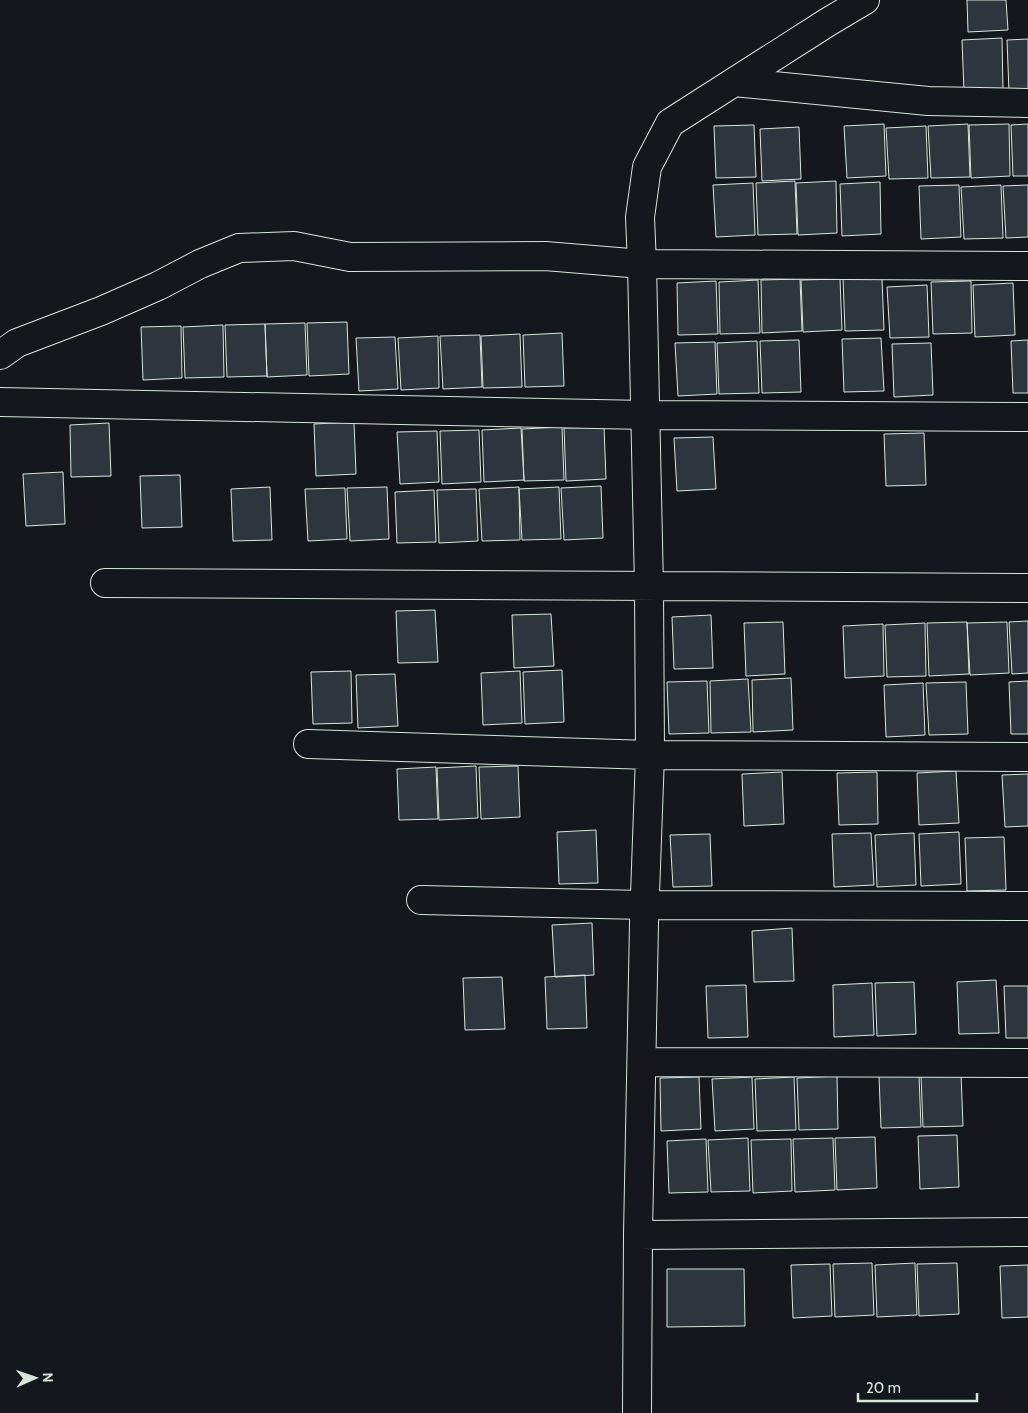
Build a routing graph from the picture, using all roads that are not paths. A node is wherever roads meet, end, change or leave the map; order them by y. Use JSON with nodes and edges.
{"nodes":[{"id":1,"x":865,"y":0,"type":"edge"},
{"id":2,"x":734,"y":82,"type":"junction"},
{"id":3,"x":1028,"y":103,"type":"edge"},
{"id":4,"x":642,"y":264,"type":"junction"},
{"id":5,"x":1028,"y":266,"type":"edge"},
{"id":6,"x":0,"y":355,"type":"edge"},
{"id":7,"x":0,"y":402,"type":"edge"},
{"id":8,"x":646,"y":415,"type":"junction"},
{"id":9,"x":1028,"y":417,"type":"edge"},
{"id":10,"x":105,"y":583,"type":"dead end"},
{"id":11,"x":649,"y":587,"type":"junction"},
{"id":12,"x":1028,"y":588,"type":"edge"},
{"id":13,"x":308,"y":744,"type":"dead end"},
{"id":14,"x":650,"y":755,"type":"junction"},
{"id":15,"x":1028,"y":757,"type":"edge"},
{"id":16,"x":421,"y":900,"type":"dead end"},
{"id":17,"x":644,"y":905,"type":"junction"},
{"id":18,"x":1028,"y":906,"type":"edge"},
{"id":19,"x":642,"y":1062,"type":"junction"},
{"id":20,"x":1028,"y":1063,"type":"edge"},
{"id":21,"x":1028,"y":1232,"type":"edge"},
{"id":22,"x":638,"y":1235,"type":"junction"},
{"id":23,"x":638,"y":1413,"type":"edge"}],
"edges":[{"from":1,"to":2,"type":"street"},
{"from":2,"to":3,"type":"street"},
{"from":2,"to":4,"type":"street"},
{"from":4,"to":5,"type":"street"},
{"from":4,"to":6,"type":"street"},
{"from":4,"to":8,"type":"street"},
{"from":7,"to":8,"type":"street"},
{"from":8,"to":9,"type":"street"},
{"from":8,"to":11,"type":"street"},
{"from":10,"to":11,"type":"street"},
{"from":11,"to":12,"type":"street"},
{"from":11,"to":14,"type":"street"},
{"from":13,"to":14,"type":"street"},
{"from":14,"to":15,"type":"street"},
{"from":14,"to":17,"type":"street"},
{"from":16,"to":17,"type":"street"},
{"from":17,"to":18,"type":"street"},
{"from":17,"to":19,"type":"street"},
{"from":19,"to":20,"type":"street"},
{"from":19,"to":22,"type":"street"},
{"from":21,"to":22,"type":"street"},
{"from":22,"to":23,"type":"street"}]}
